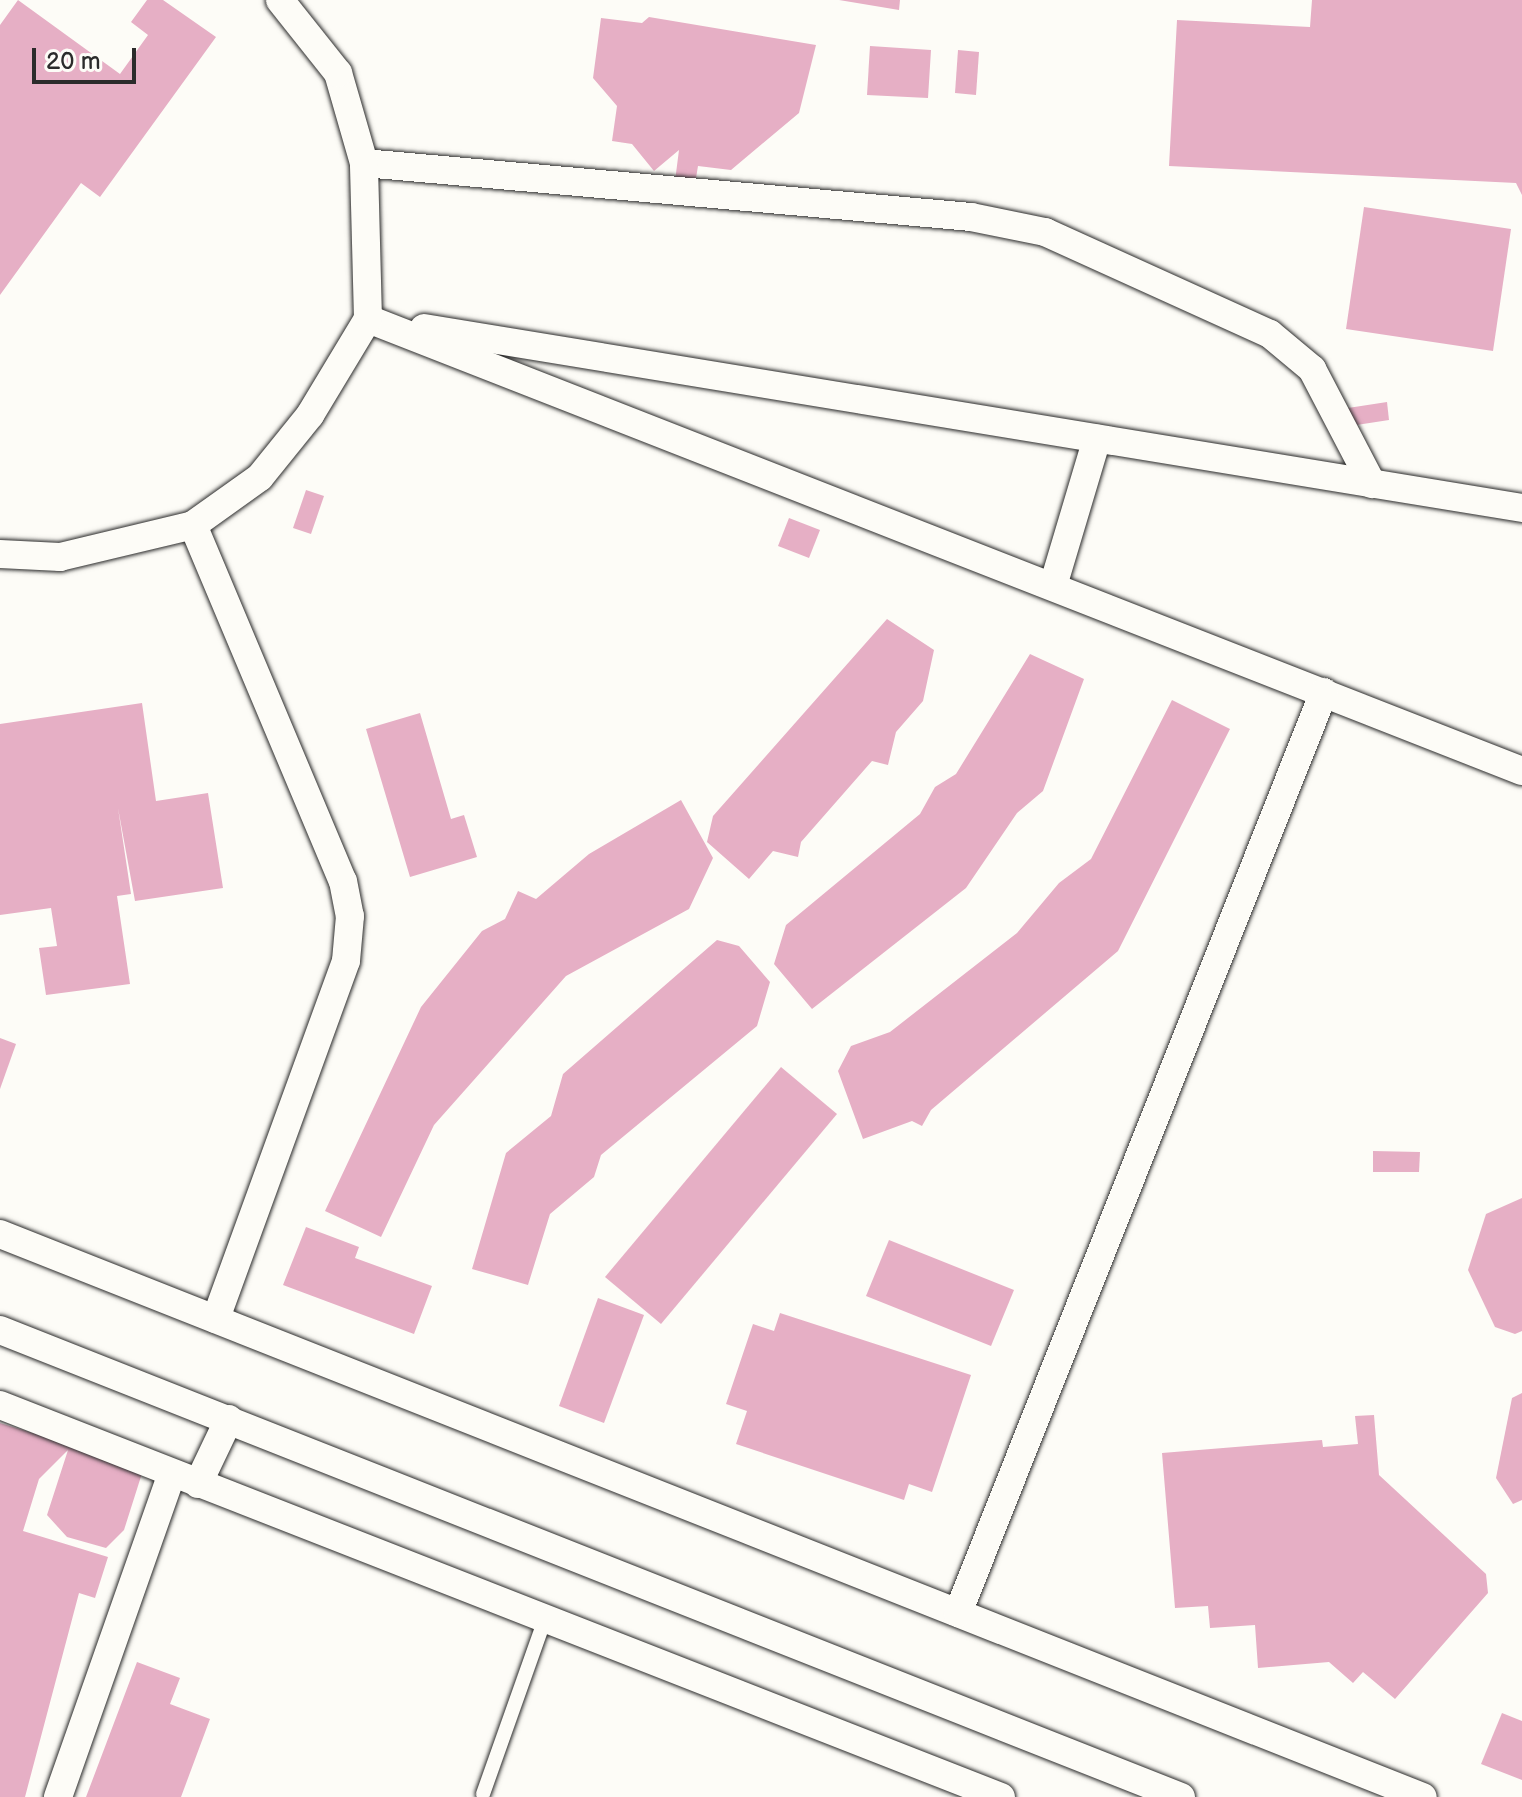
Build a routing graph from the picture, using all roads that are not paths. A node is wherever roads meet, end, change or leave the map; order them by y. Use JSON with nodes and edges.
{"nodes":[{"id":1,"x":280,"y":0,"type":"edge"},
{"id":2,"x":364,"y":163,"type":"junction"},
{"id":3,"x":368,"y":319,"type":"junction"},
{"id":4,"x":1097,"y":438,"type":"junction"},
{"id":5,"x":1372,"y":484,"type":"junction"},
{"id":6,"x":1522,"y":508,"type":"edge"},
{"id":7,"x":193,"y":525,"type":"junction"},
{"id":8,"x":0,"y":554,"type":"edge"},
{"id":9,"x":1053,"y":586,"type":"junction"},
{"id":10,"x":1324,"y":692,"type":"junction"},
{"id":11,"x":1522,"y":771,"type":"edge"},
{"id":12,"x":0,"y":1234,"type":"edge"},
{"id":13,"x":216,"y":1319,"type":"junction"},
{"id":14,"x":0,"y":1330,"type":"edge"},
{"id":15,"x":0,"y":1405,"type":"edge"},
{"id":16,"x":229,"y":1419,"type":"junction"},
{"id":17,"x":172,"y":1474,"type":"junction"},
{"id":18,"x":198,"y":1484,"type":"junction"},
{"id":19,"x":958,"y":1613,"type":"junction"},
{"id":20,"x":545,"y":1619,"type":"junction"},
{"id":21,"x":483,"y":1794,"type":"dead end"},
{"id":22,"x":58,"y":1797,"type":"edge"},
{"id":23,"x":1001,"y":1797,"type":"edge"},
{"id":24,"x":1181,"y":1797,"type":"edge"},
{"id":25,"x":1423,"y":1797,"type":"edge"}],
"edges":[{"from":1,"to":2,"type":"street"},
{"from":2,"to":3,"type":"street"},
{"from":2,"to":5,"type":"street"},
{"from":3,"to":4,"type":"street"},
{"from":3,"to":7,"type":"street"},
{"from":3,"to":9,"type":"street"},
{"from":4,"to":5,"type":"street"},
{"from":4,"to":9,"type":"street"},
{"from":5,"to":6,"type":"street"},
{"from":7,"to":8,"type":"street"},
{"from":7,"to":13,"type":"street"},
{"from":9,"to":10,"type":"street"},
{"from":10,"to":11,"type":"street"},
{"from":10,"to":19,"type":"street"},
{"from":12,"to":13,"type":"street"},
{"from":13,"to":19,"type":"street"},
{"from":14,"to":16,"type":"street"},
{"from":15,"to":17,"type":"street"},
{"from":16,"to":18,"type":"street"},
{"from":16,"to":24,"type":"street"},
{"from":17,"to":18,"type":"street"},
{"from":17,"to":22,"type":"street"},
{"from":18,"to":20,"type":"street"},
{"from":19,"to":25,"type":"street"},
{"from":20,"to":21,"type":"lane"},
{"from":20,"to":23,"type":"street"}]}
